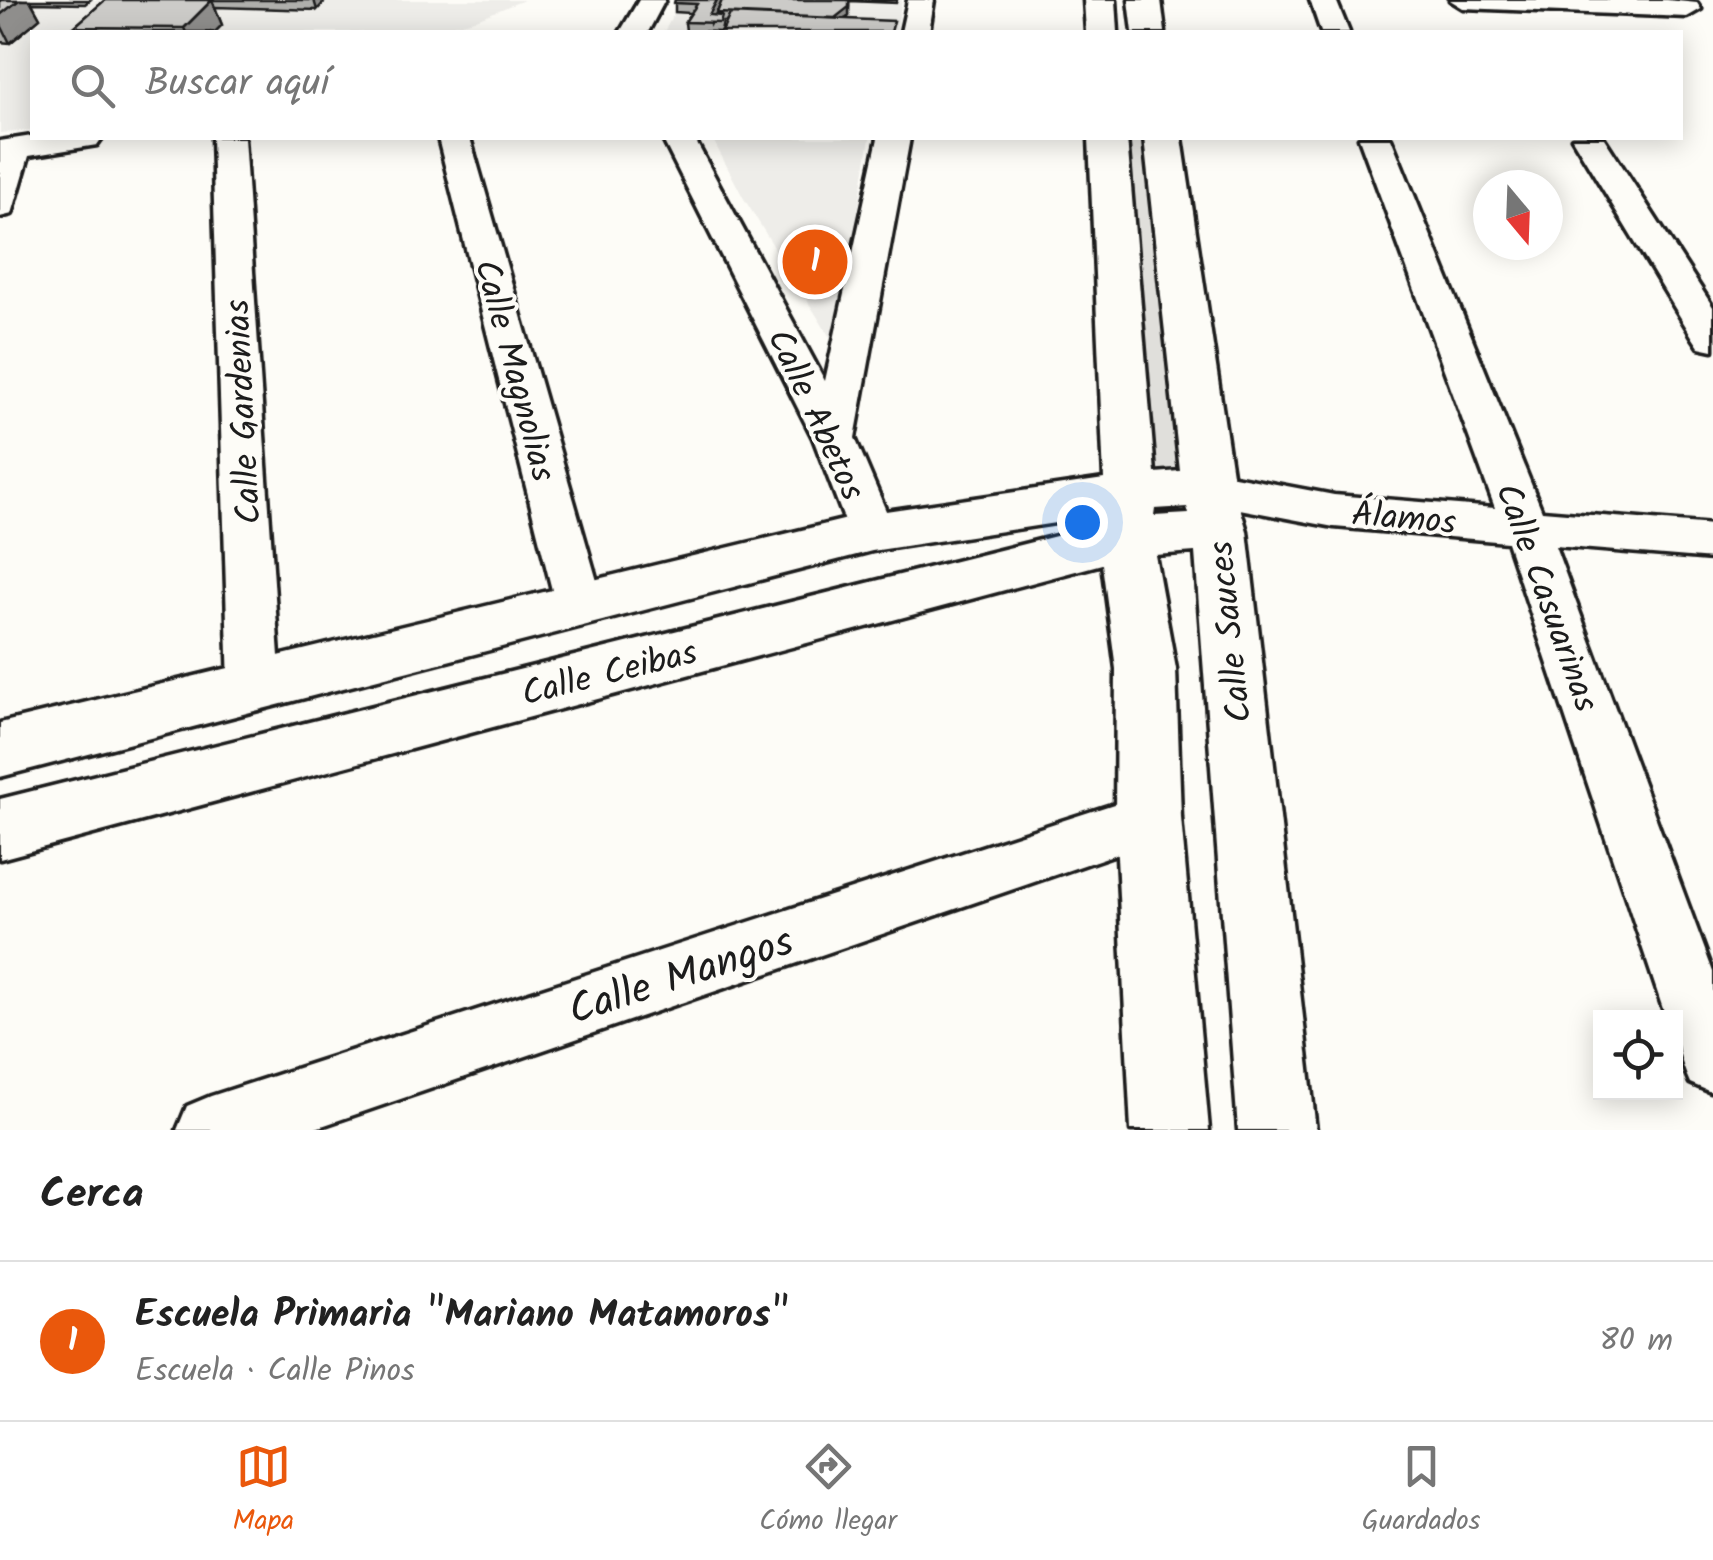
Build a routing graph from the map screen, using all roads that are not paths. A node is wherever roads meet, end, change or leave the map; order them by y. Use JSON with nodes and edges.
{"nodes":[{"id":1,"x":652,"y":0,"type":"edge"},
{"id":2,"x":921,"y":0,"type":"edge"},
{"id":3,"x":1100,"y":0,"type":"edge"},
{"id":4,"x":1145,"y":0,"type":"edge"},
{"id":5,"x":1323,"y":0,"type":"edge"},
{"id":6,"x":1464,"y":0,"type":"edge"},
{"id":7,"x":1503,"y":1,"type":"edge"},
{"id":8,"x":1690,"y":13,"type":"edge"},
{"id":9,"x":635,"y":30,"type":"edge"},
{"id":10,"x":915,"y":30,"type":"edge"},
{"id":11,"x":1102,"y":30,"type":"edge"},
{"id":12,"x":1149,"y":30,"type":"edge"},
{"id":13,"x":1334,"y":30,"type":"edge"},
{"id":14,"x":1522,"y":30,"type":"edge"},
{"id":15,"x":73,"y":140,"type":"edge"},
{"id":16,"x":228,"y":140,"type":"edge"},
{"id":17,"x":455,"y":140,"type":"edge"},
{"id":18,"x":679,"y":140,"type":"edge"},
{"id":19,"x":894,"y":140,"type":"edge"},
{"id":20,"x":1108,"y":140,"type":"edge"},
{"id":21,"x":1163,"y":140,"type":"edge"},
{"id":22,"x":1377,"y":140,"type":"edge"},
{"id":23,"x":1589,"y":140,"type":"edge"},
{"id":24,"x":7,"y":150,"type":"edge"},
{"id":25,"x":0,"y":206,"type":"edge"},
{"id":26,"x":1713,"y":338,"type":"edge"},
{"id":27,"x":834,"y":438,"type":"junction"},
{"id":28,"x":1214,"y":509,"type":"junction"},
{"id":29,"x":1128,"y":516,"type":"junction"},
{"id":30,"x":1525,"y":528,"type":"junction"},
{"id":31,"x":872,"y":532,"type":"junction"},
{"id":32,"x":1713,"y":542,"type":"edge"},
{"id":33,"x":579,"y":602,"type":"junction"},
{"id":34,"x":255,"y":686,"type":"junction"},
{"id":35,"x":0,"y":750,"type":"edge"},
{"id":36,"x":1148,"y":818,"type":"junction"},
{"id":37,"x":0,"y":828,"type":"edge"},
{"id":38,"x":1713,"y":1060,"type":"edge"},
{"id":39,"x":211,"y":1130,"type":"edge"},
{"id":40,"x":1170,"y":1130,"type":"edge"},
{"id":41,"x":1277,"y":1130,"type":"edge"}],
"edges":[{"from":1,"to":9,"type":"street"},
{"from":2,"to":10,"type":"street"},
{"from":3,"to":11,"type":"street"},
{"from":4,"to":12,"type":"street"},
{"from":5,"to":13,"type":"street"},
{"from":6,"to":7,"type":"street"},
{"from":7,"to":8,"type":"street"},
{"from":7,"to":14,"type":"street"},
{"from":15,"to":24,"type":"street"},
{"from":16,"to":34,"type":"street","name":"Calle Gardenias"},
{"from":17,"to":33,"type":"street","name":"Calle Magnolias"},
{"from":18,"to":27,"type":"street","name":"Calle Abetos"},
{"from":19,"to":27,"type":"street"},
{"from":20,"to":29,"type":"street"},
{"from":21,"to":28,"type":"street","name":"Calle Sauces"},
{"from":22,"to":30,"type":"street","name":"Calle Casuarinas"},
{"from":23,"to":26,"type":"street"},
{"from":24,"to":25,"type":"street"},
{"from":27,"to":31,"type":"street","name":"Calle Abetos"},
{"from":28,"to":29,"type":"street","name":"Calle Ceibas"},
{"from":28,"to":30,"type":"street","name":"Álamos"},
{"from":28,"to":41,"type":"street","name":"Calle Sauces"},
{"from":29,"to":31,"type":"street","name":"Calle Ceibas"},
{"from":29,"to":36,"type":"street"},
{"from":29,"to":37,"type":"street","name":"Calle Ceibas"},
{"from":30,"to":32,"type":"street","name":"Álamos"},
{"from":30,"to":38,"type":"street","name":"Calle Casuarinas"},
{"from":31,"to":33,"type":"street","name":"Calle Ceibas"},
{"from":33,"to":34,"type":"street","name":"Calle Ceibas"},
{"from":34,"to":35,"type":"street","name":"Calle Ceibas"},
{"from":36,"to":39,"type":"street","name":"Calle Mangos"},
{"from":36,"to":40,"type":"street"}]}
